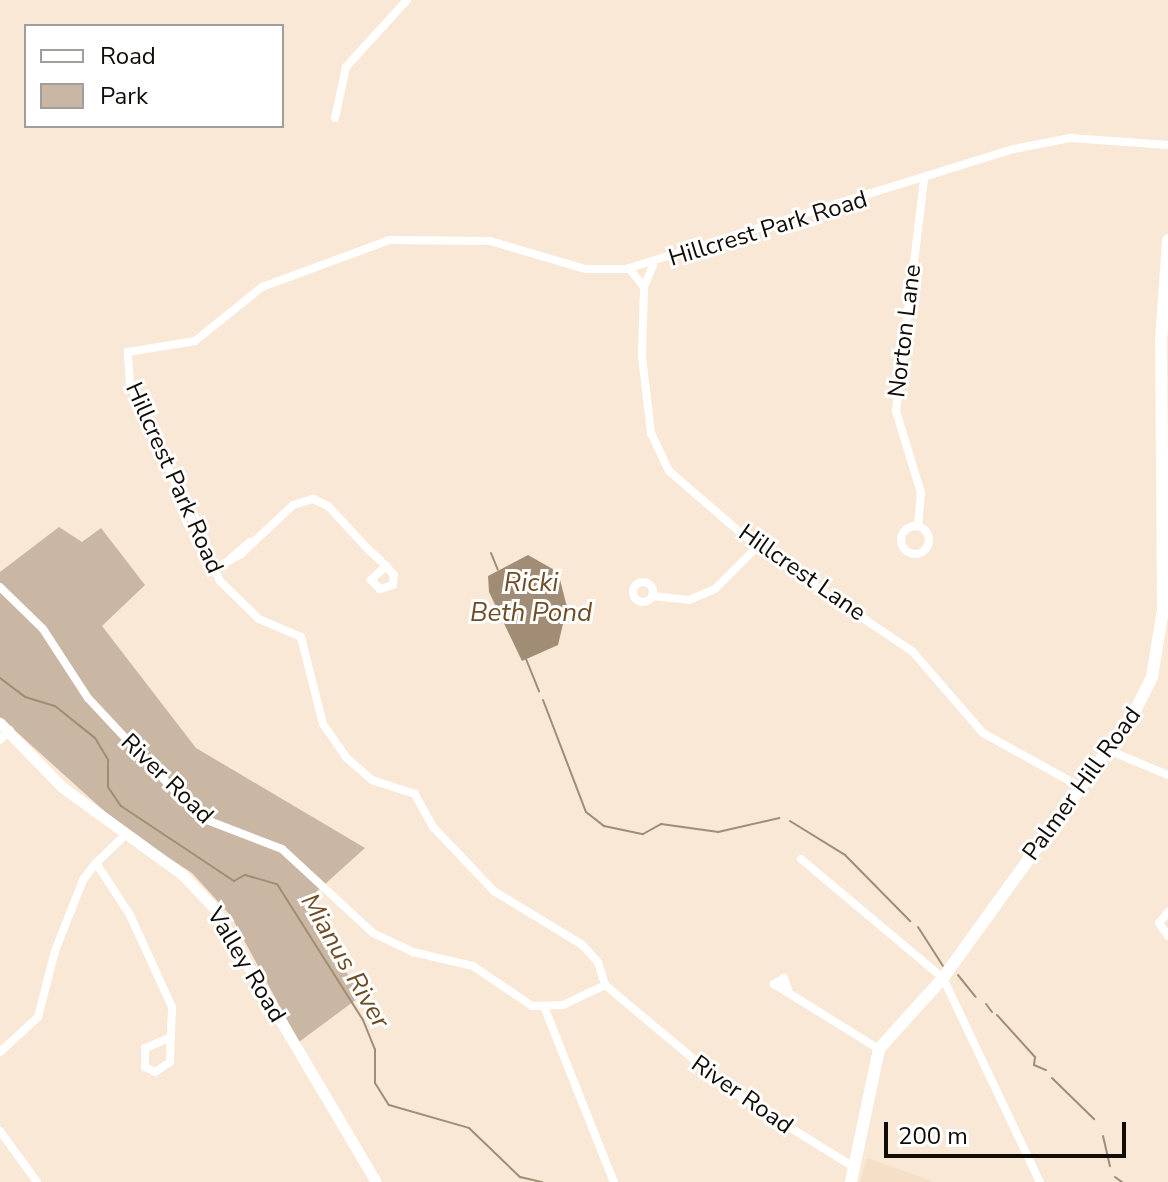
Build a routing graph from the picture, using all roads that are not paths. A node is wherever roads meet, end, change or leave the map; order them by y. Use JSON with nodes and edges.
{"nodes":[{"id":1,"x":407,"y":0,"type":"edge"},
{"id":2,"x":335,"y":118,"type":"dead end"},
{"id":3,"x":1168,"y":145,"type":"edge"},
{"id":4,"x":924,"y":179,"type":"junction"},
{"id":5,"x":1168,"y":240,"type":"edge"},
{"id":6,"x":653,"y":265,"type":"junction"},
{"id":7,"x":629,"y":268,"type":"junction"},
{"id":8,"x":1166,"y":284,"type":"edge"},
{"id":9,"x":644,"y":287,"type":"junction"},
{"id":10,"x":918,"y":526,"type":"dead end"},
{"id":11,"x":757,"y":547,"type":"junction"},
{"id":12,"x":386,"y":566,"type":"dead end"},
{"id":13,"x":214,"y":569,"type":"junction"},
{"id":14,"x":0,"y":587,"type":"edge"},
{"id":15,"x":652,"y":596,"type":"dead end"},
{"id":16,"x":1165,"y":640,"type":"edge"},
{"id":17,"x":5,"y":726,"type":"edge"},
{"id":18,"x":0,"y":740,"type":"edge"},
{"id":19,"x":1108,"y":750,"type":"junction"},
{"id":20,"x":1168,"y":775,"type":"edge"},
{"id":21,"x":1081,"y":787,"type":"junction"},
{"id":22,"x":125,"y":835,"type":"junction"},
{"id":23,"x":801,"y":859,"type":"dead end"},
{"id":24,"x":96,"y":863,"type":"junction"},
{"id":25,"x":1168,"y":912,"type":"edge"},
{"id":26,"x":1168,"y":936,"type":"edge"},
{"id":27,"x":943,"y":978,"type":"junction"},
{"id":28,"x":605,"y":985,"type":"junction"},
{"id":29,"x":788,"y":989,"type":"dead end"},
{"id":30,"x":545,"y":1009,"type":"junction"},
{"id":31,"x":167,"y":1039,"type":"dead end"},
{"id":32,"x":879,"y":1049,"type":"junction"},
{"id":33,"x":0,"y":1052,"type":"edge"},
{"id":34,"x":0,"y":1131,"type":"edge"},
{"id":35,"x":856,"y":1169,"type":"junction"},
{"id":36,"x":37,"y":1182,"type":"edge"},
{"id":37,"x":376,"y":1182,"type":"edge"},
{"id":38,"x":614,"y":1182,"type":"edge"},
{"id":39,"x":851,"y":1182,"type":"edge"},
{"id":40,"x":1040,"y":1182,"type":"edge"}],
"edges":[{"from":1,"to":2,"type":"street"},
{"from":3,"to":4,"type":"street","name":"Hillcrest Park Road"},
{"from":4,"to":6,"type":"street","name":"Hillcrest Park Road"},
{"from":4,"to":10,"type":"street","name":"Norton Lane"},
{"from":5,"to":8,"type":"main road","name":"Palmer Hill Road"},
{"from":6,"to":7,"type":"street","name":"Hillcrest Park Road"},
{"from":6,"to":9,"type":"street","name":"Hillcrest Lane"},
{"from":7,"to":9,"type":"street"},
{"from":7,"to":13,"type":"street","name":"Hillcrest Park Road"},
{"from":8,"to":16,"type":"main road","name":"Palmer Hill Road"},
{"from":9,"to":11,"type":"street","name":"Hillcrest Lane"},
{"from":11,"to":15,"type":"street"},
{"from":11,"to":21,"type":"street","name":"Hillcrest Lane"},
{"from":12,"to":13,"type":"street"},
{"from":13,"to":28,"type":"street","name":"Hillcrest Park Road"},
{"from":14,"to":30,"type":"street","name":"River Road"},
{"from":16,"to":19,"type":"main road","name":"Palmer Hill Road"},
{"from":17,"to":18,"type":"street"},
{"from":17,"to":22,"type":"street","name":"Valley Road"},
{"from":19,"to":20,"type":"street"},
{"from":19,"to":21,"type":"main road","name":"Palmer Hill Road"},
{"from":21,"to":27,"type":"main road","name":"Palmer Hill Road"},
{"from":22,"to":24,"type":"street"},
{"from":22,"to":37,"type":"street","name":"Valley Road"},
{"from":23,"to":27,"type":"street"},
{"from":24,"to":31,"type":"street"},
{"from":24,"to":33,"type":"street"},
{"from":25,"to":26,"type":"street"},
{"from":27,"to":32,"type":"main road","name":"Palmer Hill Road"},
{"from":27,"to":40,"type":"street"},
{"from":28,"to":30,"type":"street"},
{"from":28,"to":35,"type":"street","name":"River Road"},
{"from":29,"to":32,"type":"street"},
{"from":30,"to":38,"type":"street"},
{"from":32,"to":35,"type":"main road"},
{"from":34,"to":36,"type":"street"},
{"from":35,"to":39,"type":"main road"}]}
